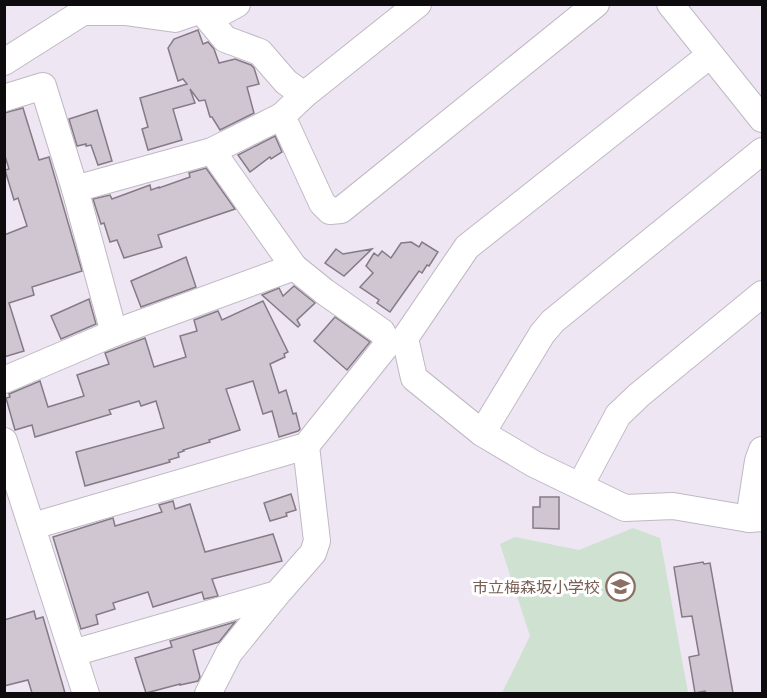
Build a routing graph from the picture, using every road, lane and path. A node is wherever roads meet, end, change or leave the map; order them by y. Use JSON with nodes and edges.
{"nodes":[{"id":1,"x":237,"y":4,"type":"edge"},
{"id":2,"x":418,"y":4,"type":"edge"},
{"id":3,"x":596,"y":4,"type":"edge"},
{"id":4,"x":669,"y":4,"type":"edge"},
{"id":5,"x":201,"y":10,"type":"junction"},
{"id":6,"x":172,"y":12,"type":"edge"},
{"id":7,"x":710,"y":55,"type":"junction"},
{"id":8,"x":4,"y":62,"type":"edge"},
{"id":9,"x":304,"y":95,"type":"junction"},
{"id":10,"x":4,"y":98,"type":"edge"},
{"id":11,"x":282,"y":116,"type":"junction"},
{"id":12,"x":762,"y":119,"type":"edge"},
{"id":13,"x":212,"y":151,"type":"junction"},
{"id":14,"x":762,"y":151,"type":"edge"},
{"id":15,"x":75,"y":189,"type":"junction"},
{"id":16,"x":294,"y":267,"type":"junction"},
{"id":17,"x":762,"y":294,"type":"edge"},
{"id":18,"x":114,"y":333,"type":"junction"},
{"id":19,"x":4,"y":380,"type":"edge"},
{"id":20,"x":482,"y":433,"type":"junction"},
{"id":21,"x":4,"y":441,"type":"edge"},
{"id":22,"x":306,"y":446,"type":"junction"},
{"id":23,"x":762,"y":450,"type":"edge"},
{"id":24,"x":580,"y":486,"type":"junction"},
{"id":25,"x":756,"y":519,"type":"edge"},
{"id":26,"x":33,"y":526,"type":"junction"},
{"id":27,"x":277,"y":594,"type":"junction"},
{"id":28,"x":73,"y":653,"type":"junction"},
{"id":29,"x":86,"y":693,"type":"edge"},
{"id":30,"x":208,"y":693,"type":"edge"}],
"edges":[{"from":1,"to":5,"type":"street"},
{"from":2,"to":9,"type":"street"},
{"from":3,"to":11,"type":"street"},
{"from":4,"to":7,"type":"street"},
{"from":5,"to":6,"type":"street"},
{"from":5,"to":9,"type":"street"},
{"from":6,"to":8,"type":"street"},
{"from":7,"to":12,"type":"street"},
{"from":7,"to":20,"type":"street"},
{"from":9,"to":11,"type":"street"},
{"from":10,"to":15,"type":"street"},
{"from":11,"to":13,"type":"street"},
{"from":13,"to":15,"type":"street"},
{"from":13,"to":16,"type":"street"},
{"from":14,"to":20,"type":"street"},
{"from":15,"to":18,"type":"street"},
{"from":16,"to":18,"type":"street"},
{"from":16,"to":22,"type":"street"},
{"from":17,"to":24,"type":"street"},
{"from":18,"to":19,"type":"street"},
{"from":20,"to":24,"type":"street"},
{"from":21,"to":26,"type":"street"},
{"from":22,"to":26,"type":"street"},
{"from":22,"to":27,"type":"street"},
{"from":23,"to":25,"type":"street"},
{"from":24,"to":25,"type":"street"},
{"from":26,"to":28,"type":"street"},
{"from":27,"to":28,"type":"street"},
{"from":27,"to":30,"type":"street"},
{"from":28,"to":29,"type":"street"}]}
